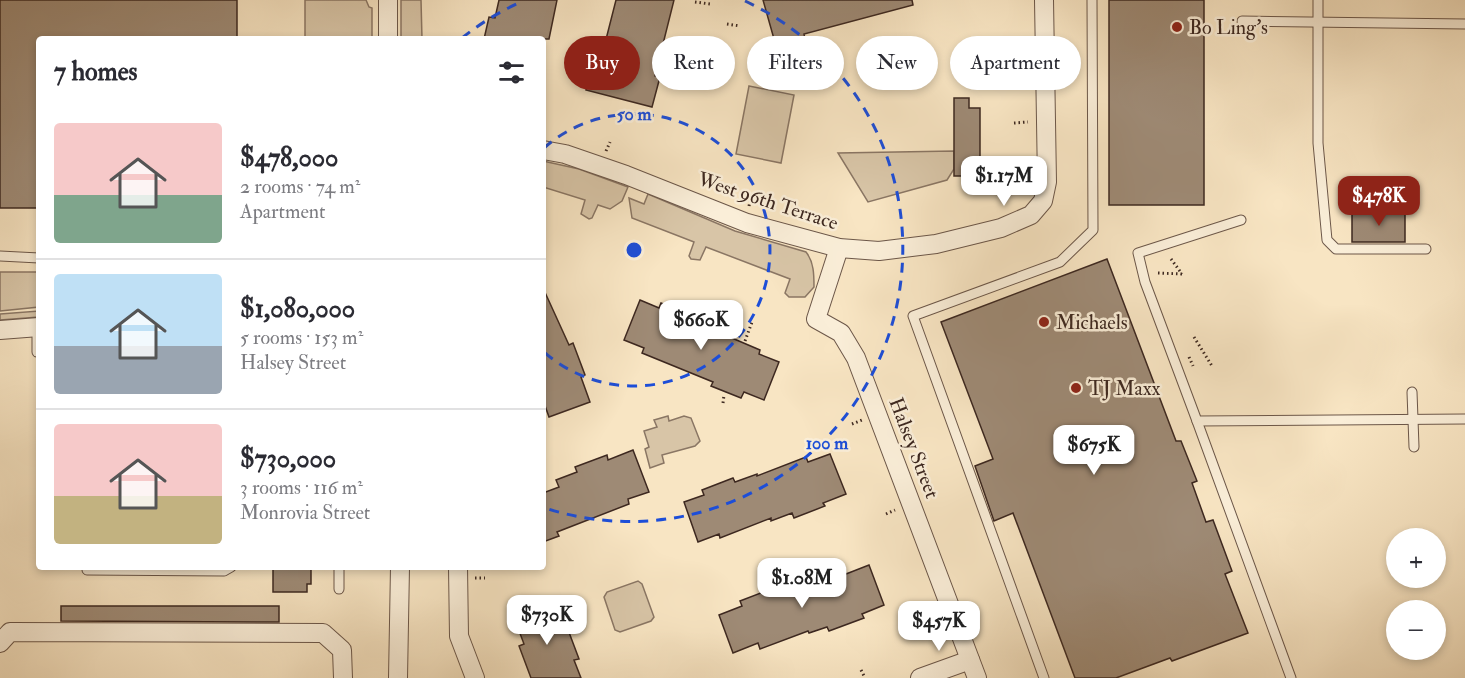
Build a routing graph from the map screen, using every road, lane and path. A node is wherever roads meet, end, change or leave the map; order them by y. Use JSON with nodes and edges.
{"nodes":[{"id":1,"x":388,"y":0,"type":"edge"},
{"id":2,"x":1044,"y":0,"type":"edge"},
{"id":3,"x":1092,"y":0,"type":"edge"},
{"id":4,"x":1318,"y":0,"type":"edge"},
{"id":5,"x":695,"y":2,"type":"dead end"},
{"id":6,"x":710,"y":4,"type":"dead end"},
{"id":7,"x":1242,"y":21,"type":"dead end"},
{"id":8,"x":1317,"y":22,"type":"junction"},
{"id":9,"x":727,"y":24,"type":"dead end"},
{"id":10,"x":1465,"y":24,"type":"edge"},
{"id":11,"x":740,"y":26,"type":"dead end"},
{"id":12,"x":388,"y":36,"type":"edge"},
{"id":13,"x":1038,"y":36,"type":"edge"},
{"id":14,"x":1039,"y":90,"type":"edge"},
{"id":15,"x":1028,"y":122,"type":"dead end"},
{"id":16,"x":1014,"y":123,"type":"dead end"},
{"id":17,"x":546,"y":151,"type":"edge"},
{"id":18,"x":1241,"y":220,"type":"dead end"},
{"id":19,"x":838,"y":248,"type":"junction"},
{"id":20,"x":1426,"y":249,"type":"dead end"},
{"id":21,"x":0,"y":256,"type":"edge"},
{"id":22,"x":36,"y":258,"type":"edge"},
{"id":23,"x":1171,"y":259,"type":"dead end"},
{"id":24,"x":1158,"y":273,"type":"dead end"},
{"id":25,"x":752,"y":322,"type":"dead end"},
{"id":26,"x":36,"y":327,"type":"edge"},
{"id":27,"x":0,"y":330,"type":"edge"},
{"id":28,"x":1194,"y":337,"type":"dead end"},
{"id":29,"x":746,"y":342,"type":"dead end"},
{"id":30,"x":1212,"y":366,"type":"dead end"},
{"id":31,"x":1412,"y":392,"type":"dead end"},
{"id":32,"x":724,"y":395,"type":"dead end"},
{"id":33,"x":723,"y":403,"type":"dead end"},
{"id":34,"x":1465,"y":419,"type":"edge"},
{"id":35,"x":1413,"y":420,"type":"junction"},
{"id":36,"x":1197,"y":421,"type":"junction"},
{"id":37,"x":1414,"y":447,"type":"dead end"},
{"id":38,"x":898,"y":508,"type":"dead end"},
{"id":39,"x":886,"y":514,"type":"dead end"},
{"id":40,"x":87,"y":570,"type":"edge"},
{"id":41,"x":226,"y":570,"type":"edge"},
{"id":42,"x":339,"y":570,"type":"edge"},
{"id":43,"x":400,"y":570,"type":"edge"},
{"id":44,"x":459,"y":570,"type":"edge"},
{"id":45,"x":339,"y":589,"type":"dead end"},
{"id":46,"x":0,"y":643,"type":"edge"},
{"id":47,"x":970,"y":660,"type":"junction"},
{"id":48,"x":861,"y":670,"type":"dead end"},
{"id":49,"x":343,"y":678,"type":"edge"},
{"id":50,"x":398,"y":678,"type":"edge"},
{"id":51,"x":475,"y":678,"type":"edge"},
{"id":52,"x":865,"y":678,"type":"edge"},
{"id":53,"x":920,"y":678,"type":"edge"},
{"id":54,"x":977,"y":678,"type":"edge"},
{"id":55,"x":1044,"y":678,"type":"edge"},
{"id":56,"x":1291,"y":678,"type":"edge"}],
"edges":[{"from":1,"to":12,"type":"street"},
{"from":2,"to":13,"type":"street"},
{"from":3,"to":55,"type":"lane"},
{"from":4,"to":8,"type":"lane"},
{"from":5,"to":6,"type":"path"},
{"from":7,"to":8,"type":"lane"},
{"from":8,"to":10,"type":"lane"},
{"from":8,"to":20,"type":"lane"},
{"from":9,"to":11,"type":"path"},
{"from":14,"to":19,"type":"street","name":"West 96th Terrace"},
{"from":15,"to":16,"type":"path"},
{"from":17,"to":19,"type":"street","name":"West 96th Terrace"},
{"from":18,"to":36,"type":"lane"},
{"from":19,"to":47,"type":"street","name":"Halsey Street"},
{"from":21,"to":22,"type":"lane"},
{"from":23,"to":24,"type":"path"},
{"from":25,"to":29,"type":"path"},
{"from":26,"to":27,"type":"street"},
{"from":28,"to":30,"type":"path"},
{"from":31,"to":35,"type":"lane"},
{"from":32,"to":33,"type":"path"},
{"from":34,"to":35,"type":"lane"},
{"from":35,"to":36,"type":"lane"},
{"from":35,"to":37,"type":"lane"},
{"from":36,"to":56,"type":"lane"},
{"from":38,"to":39,"type":"path"},
{"from":40,"to":41,"type":"lane"},
{"from":42,"to":45,"type":"lane"},
{"from":43,"to":50,"type":"street"},
{"from":44,"to":51,"type":"street"},
{"from":46,"to":49,"type":"street"},
{"from":47,"to":53,"type":"street"},
{"from":47,"to":54,"type":"street","name":"Halsey Street"},
{"from":48,"to":52,"type":"path"}]}
